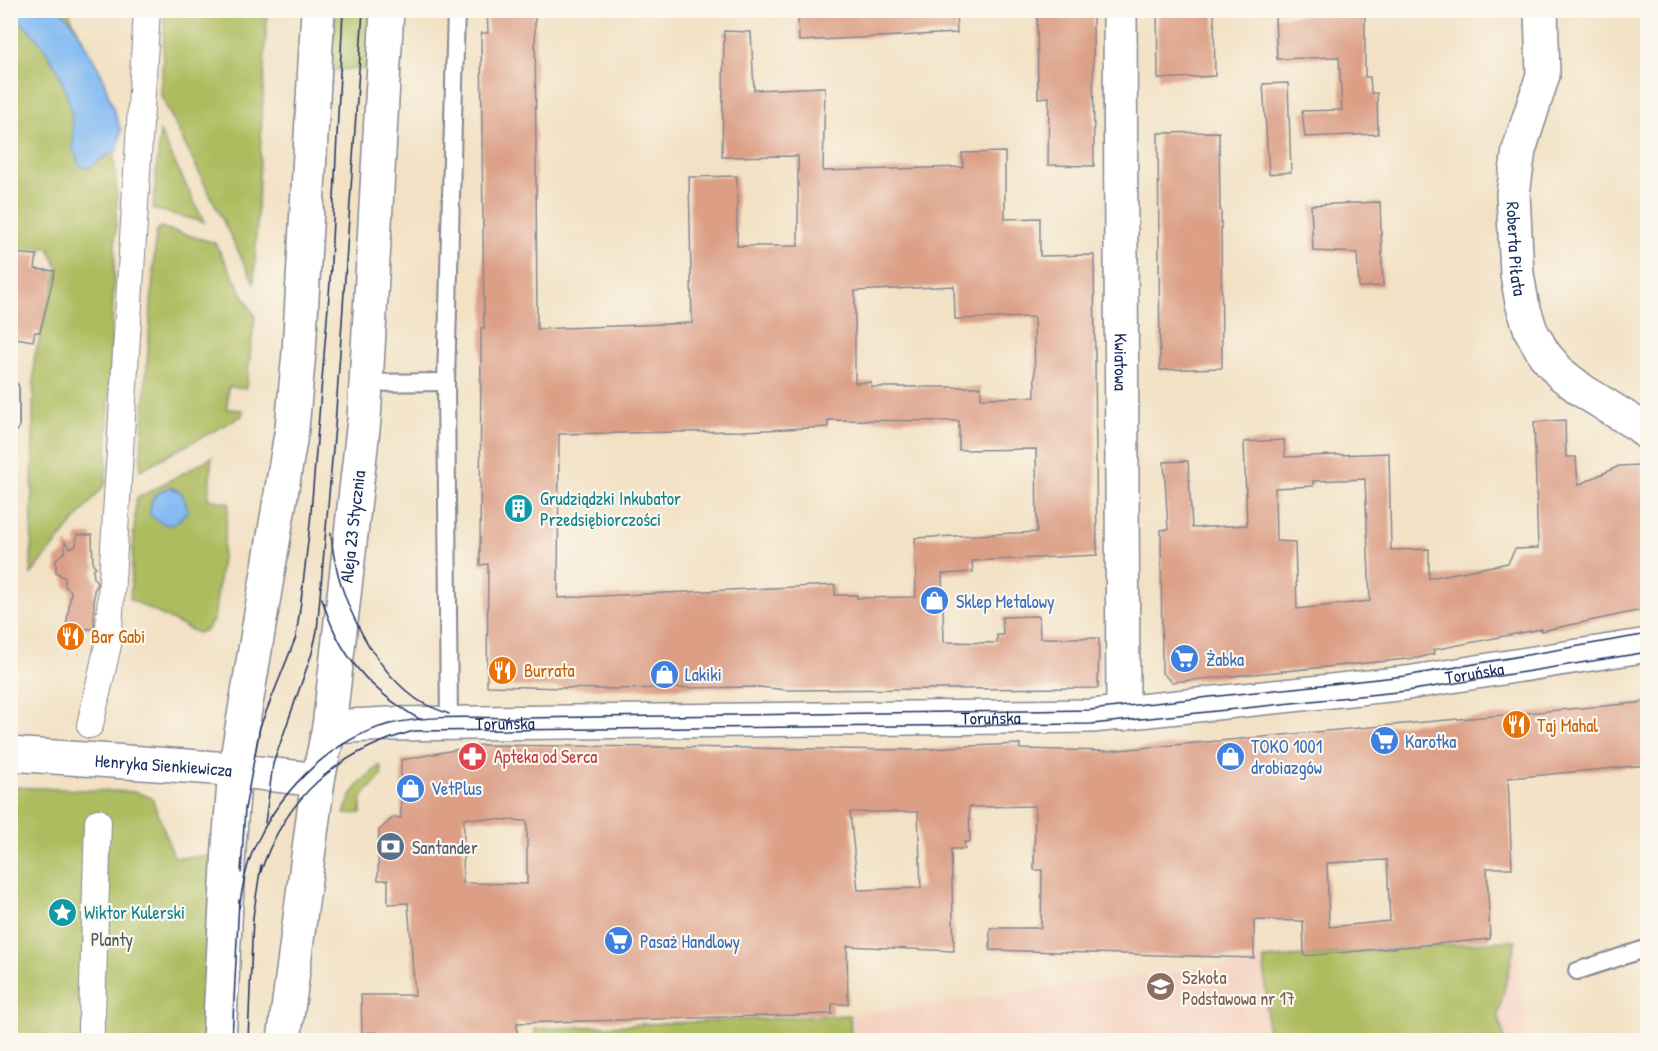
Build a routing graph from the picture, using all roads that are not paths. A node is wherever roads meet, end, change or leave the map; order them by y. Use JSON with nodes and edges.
{"nodes":[{"id":1,"x":147,"y":10,"type":"edge"},
{"id":2,"x":318,"y":10,"type":"edge"},
{"id":3,"x":387,"y":10,"type":"edge"},
{"id":4,"x":456,"y":10,"type":"edge"},
{"id":5,"x":1120,"y":10,"type":"edge"},
{"id":6,"x":1541,"y":10,"type":"edge"},
{"id":7,"x":446,"y":382,"type":"junction"},
{"id":8,"x":366,"y":383,"type":"junction"},
{"id":9,"x":10,"y":389,"type":"edge"},
{"id":10,"x":10,"y":426,"type":"edge"},
{"id":11,"x":1647,"y":434,"type":"edge"},
{"id":12,"x":1647,"y":645,"type":"edge"},
{"id":13,"x":1123,"y":714,"type":"junction"},
{"id":14,"x":90,"y":724,"type":"dead end"},
{"id":15,"x":449,"y":724,"type":"junction"},
{"id":16,"x":329,"y":727,"type":"junction"},
{"id":17,"x":10,"y":754,"type":"edge"},
{"id":18,"x":235,"y":770,"type":"junction"},
{"id":19,"x":318,"y":780,"type":"junction"},
{"id":20,"x":98,"y":822,"type":"dead end"},
{"id":21,"x":1647,"y":948,"type":"edge"},
{"id":22,"x":1577,"y":971,"type":"dead end"},
{"id":23,"x":91,"y":1026,"type":"edge"},
{"id":24,"x":219,"y":1041,"type":"edge"},
{"id":25,"x":284,"y":1041,"type":"edge"}],
"edges":[{"from":1,"to":14,"type":"street"},
{"from":2,"to":18,"type":"street"},
{"from":3,"to":8,"type":"street","name":"Aleja 23 Stycznia"},
{"from":4,"to":7,"type":"lane"},
{"from":5,"to":13,"type":"street","name":"Kwiatowa"},
{"from":6,"to":11,"type":"street","name":"Roberta Piłata"},
{"from":7,"to":8,"type":"lane"},
{"from":7,"to":15,"type":"lane"},
{"from":8,"to":16,"type":"street","name":"Aleja 23 Stycznia"},
{"from":9,"to":10,"type":"lane"},
{"from":12,"to":13,"type":"street","name":"Toruńska"},
{"from":13,"to":15,"type":"street","name":"Toruńska"},
{"from":15,"to":16,"type":"street","name":"Toruńska"},
{"from":16,"to":19,"type":"street","name":"Aleja 23 Stycznia"},
{"from":17,"to":18,"type":"street","name":"Henryka Sienkiewicza"},
{"from":18,"to":19,"type":"street","name":"Henryka Sienkiewicza"},
{"from":18,"to":24,"type":"street"},
{"from":19,"to":25,"type":"street","name":"Aleja 23 Stycznia"},
{"from":20,"to":23,"type":"street"},
{"from":21,"to":22,"type":"lane"}]}
